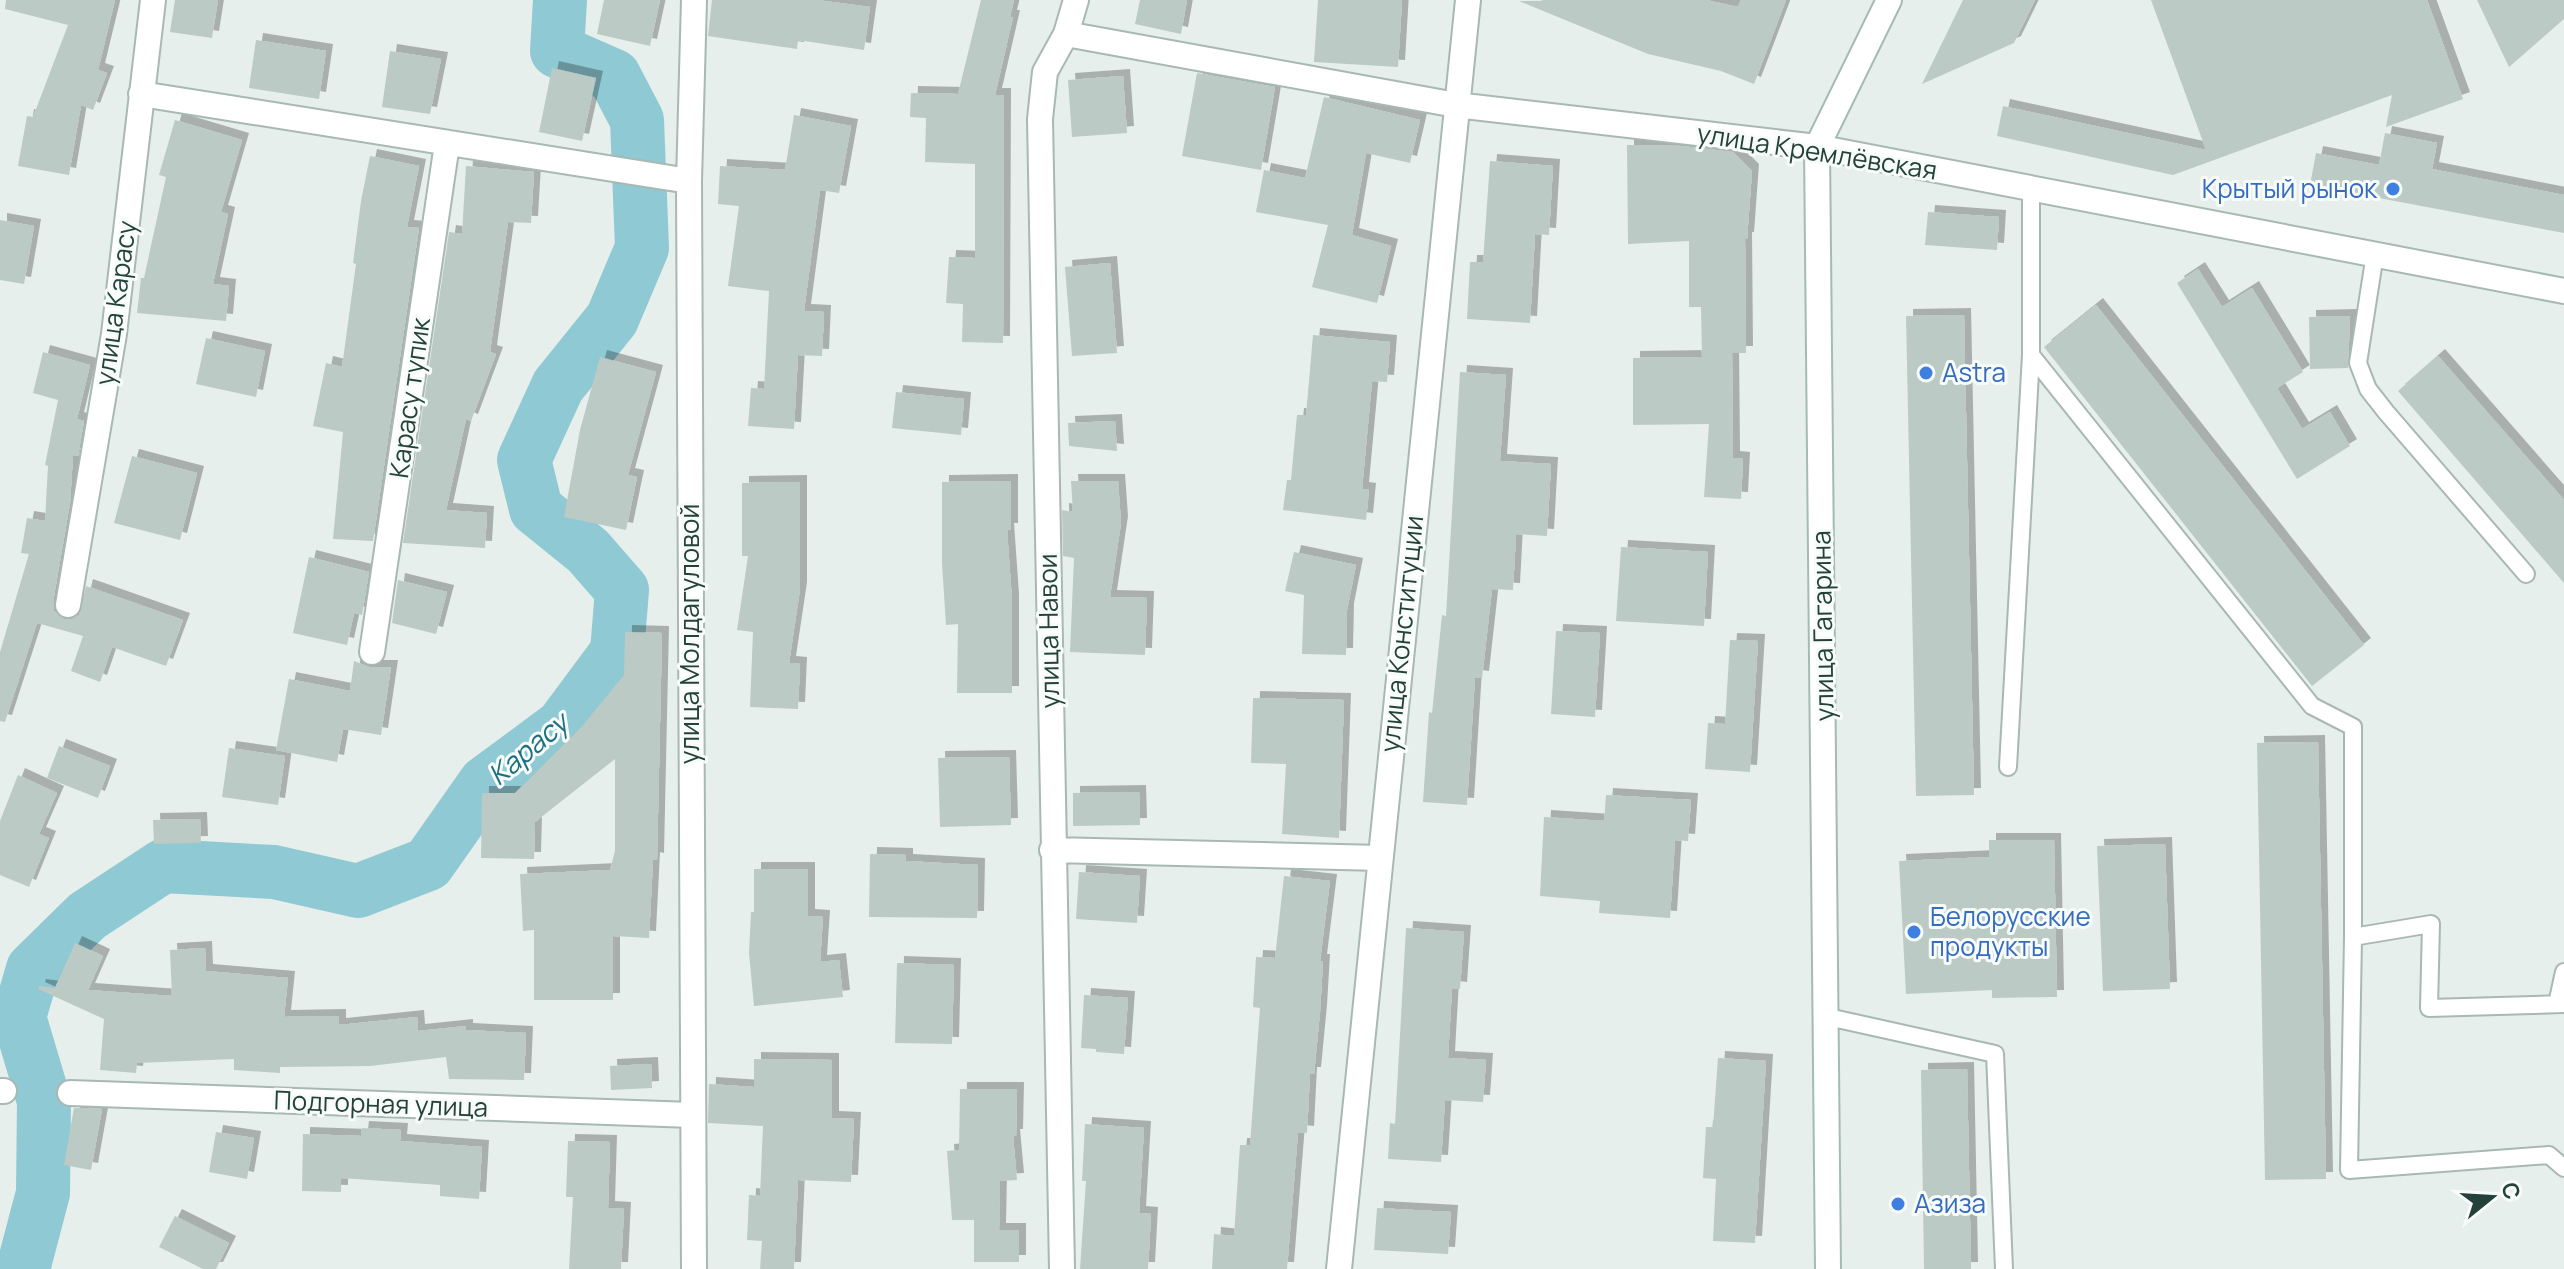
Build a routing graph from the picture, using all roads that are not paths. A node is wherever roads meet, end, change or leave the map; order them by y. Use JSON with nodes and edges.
{"nodes":[{"id":1,"x":153,"y":0,"type":"edge"},
{"id":2,"x":694,"y":0,"type":"edge"},
{"id":3,"x":1076,"y":0,"type":"edge"},
{"id":4,"x":1468,"y":0,"type":"edge"},
{"id":5,"x":1889,"y":0,"type":"edge"},
{"id":6,"x":1066,"y":34,"type":"junction"},
{"id":7,"x":141,"y":94,"type":"junction"},
{"id":8,"x":1456,"y":105,"type":"junction"},
{"id":9,"x":447,"y":144,"type":"junction"},
{"id":10,"x":1817,"y":147,"type":"junction"},
{"id":11,"x":689,"y":181,"type":"junction"},
{"id":12,"x":2031,"y":187,"type":"junction"},
{"id":13,"x":2375,"y":254,"type":"junction"},
{"id":14,"x":2564,"y":291,"type":"edge"},
{"id":15,"x":2031,"y":355,"type":"junction"},
{"id":16,"x":2526,"y":574,"type":"dead end"},
{"id":17,"x":68,"y":605,"type":"dead end"},
{"id":18,"x":372,"y":652,"type":"dead end"},
{"id":19,"x":2008,"y":767,"type":"dead end"},
{"id":20,"x":1052,"y":850,"type":"junction"},
{"id":21,"x":1380,"y":858,"type":"junction"},
{"id":22,"x":2353,"y":937,"type":"junction"},
{"id":23,"x":2564,"y":972,"type":"edge"},
{"id":24,"x":2560,"y":1004,"type":"edge"},
{"id":25,"x":1828,"y":1017,"type":"junction"},
{"id":26,"x":70,"y":1093,"type":"dead end"},
{"id":27,"x":692,"y":1115,"type":"junction"},
{"id":28,"x":2564,"y":1168,"type":"edge"},
{"id":29,"x":694,"y":1269,"type":"edge"},
{"id":30,"x":1062,"y":1269,"type":"edge"},
{"id":31,"x":1339,"y":1269,"type":"edge"},
{"id":32,"x":1828,"y":1269,"type":"edge"},
{"id":33,"x":2004,"y":1269,"type":"edge"}],
"edges":[{"from":1,"to":7,"type":"street","name":"улица Карасу"},
{"from":2,"to":11,"type":"street","name":"улица Молдагуловой"},
{"from":3,"to":6,"type":"street","name":"улица Навои"},
{"from":4,"to":8,"type":"street","name":"улица Конституции"},
{"from":5,"to":10,"type":"street","name":"улица Гагарина"},
{"from":6,"to":8,"type":"street","name":"улица Кремлёвская"},
{"from":6,"to":20,"type":"street","name":"улица Навои"},
{"from":7,"to":9,"type":"street"},
{"from":7,"to":17,"type":"street","name":"улица Карасу"},
{"from":8,"to":10,"type":"street","name":"улица Кремлёвская"},
{"from":8,"to":21,"type":"street","name":"улица Конституции"},
{"from":9,"to":11,"type":"street"},
{"from":9,"to":18,"type":"street","name":"Карасу тупик"},
{"from":10,"to":12,"type":"street","name":"улица Кремлёвская"},
{"from":10,"to":25,"type":"street","name":"улица Гагарина"},
{"from":11,"to":27,"type":"street","name":"улица Молдагуловой"},
{"from":12,"to":13,"type":"street","name":"улица Кремлёвская"},
{"from":12,"to":15,"type":"lane"},
{"from":13,"to":14,"type":"street","name":"улица Кремлёвская"},
{"from":13,"to":16,"type":"lane"},
{"from":15,"to":19,"type":"lane"},
{"from":15,"to":22,"type":"lane"},
{"from":20,"to":21,"type":"street"},
{"from":20,"to":30,"type":"street","name":"улица Навои"},
{"from":21,"to":31,"type":"street","name":"улица Конституции"},
{"from":22,"to":24,"type":"lane"},
{"from":22,"to":28,"type":"lane"},
{"from":23,"to":24,"type":"lane"},
{"from":25,"to":32,"type":"street","name":"улица Гагарина"},
{"from":25,"to":33,"type":"lane"},
{"from":26,"to":27,"type":"street","name":"Подгорная улица"},
{"from":27,"to":29,"type":"street","name":"улица Молдагуловой"}]}
